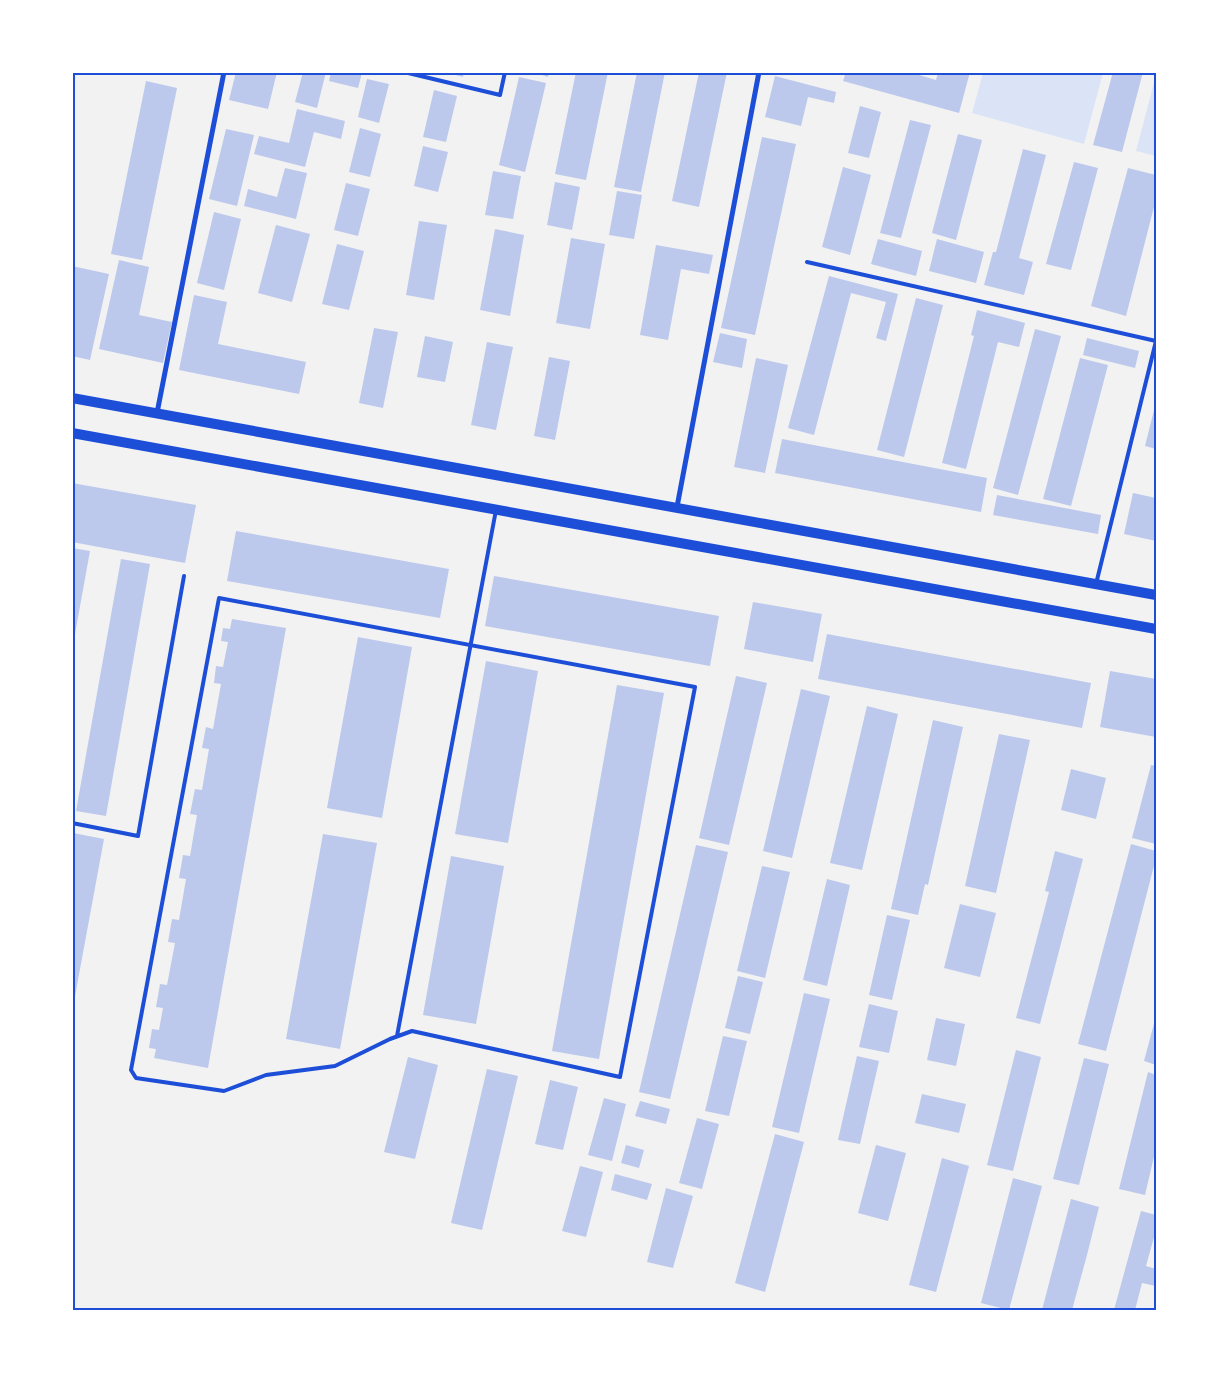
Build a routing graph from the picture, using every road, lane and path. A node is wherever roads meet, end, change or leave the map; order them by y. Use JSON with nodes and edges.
{"nodes":[{"id":1,"x":224,"y":72,"type":"edge"},
{"id":2,"x":404,"y":72,"type":"edge"},
{"id":3,"x":505,"y":72,"type":"edge"},
{"id":4,"x":758,"y":72,"type":"edge"},
{"id":5,"x":807,"y":262,"type":"dead end"},
{"id":6,"x":72,"y":398,"type":"edge"},
{"id":7,"x":157,"y":414,"type":"junction"},
{"id":8,"x":72,"y":433,"type":"edge"},
{"id":9,"x":677,"y":507,"type":"junction"},
{"id":10,"x":496,"y":509,"type":"junction"},
{"id":11,"x":184,"y":576,"type":"dead end"},
{"id":12,"x":1096,"y":584,"type":"junction"},
{"id":13,"x":1156,"y":595,"type":"edge"},
{"id":14,"x":1156,"y":629,"type":"edge"},
{"id":15,"x":471,"y":645,"type":"junction"},
{"id":16,"x":72,"y":823,"type":"edge"},
{"id":17,"x":398,"y":1036,"type":"junction"}],
"edges":[{"from":1,"to":7,"type":"street"},
{"from":2,"to":3,"type":"lane"},
{"from":4,"to":9,"type":"street"},
{"from":5,"to":12,"type":"lane"},
{"from":6,"to":7,"type":"main road"},
{"from":7,"to":9,"type":"main road"},
{"from":8,"to":10,"type":"main road"},
{"from":9,"to":12,"type":"main road"},
{"from":10,"to":14,"type":"main road"},
{"from":10,"to":15,"type":"lane"},
{"from":11,"to":16,"type":"lane"},
{"from":12,"to":13,"type":"main road"},
{"from":15,"to":17,"type":"lane"},
{"from":15,"to":17,"type":"lane"},
{"from":15,"to":17,"type":"lane"}]}
